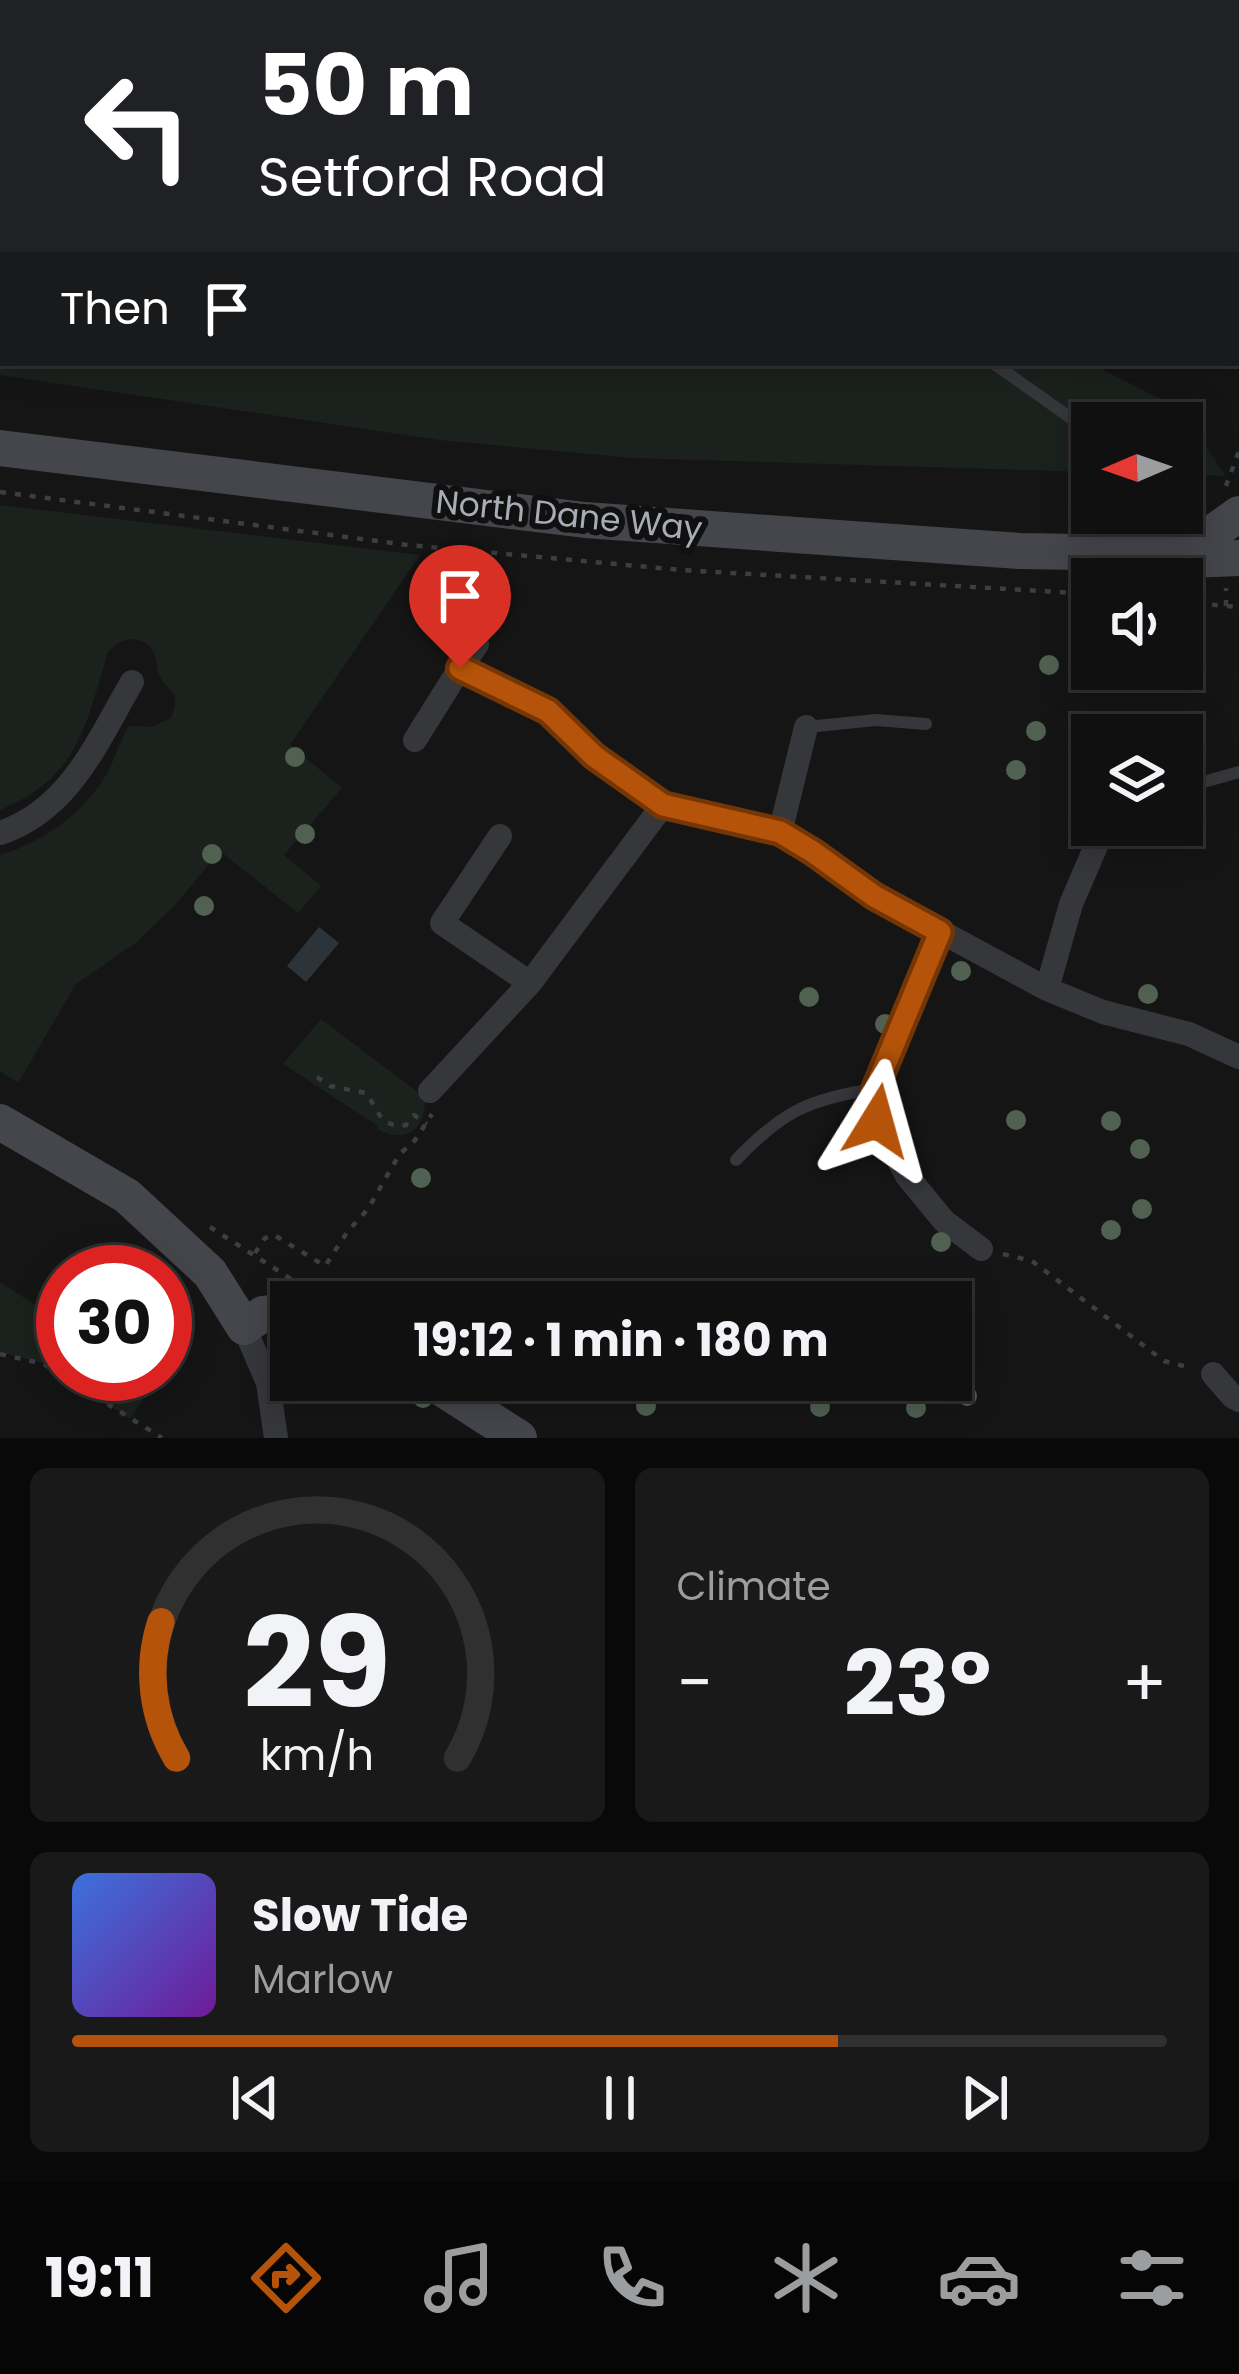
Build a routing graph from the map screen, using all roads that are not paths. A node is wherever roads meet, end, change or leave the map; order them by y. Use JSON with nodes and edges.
{"nodes":[{"id":1,"x":997,"y":366,"type":"edge"},
{"id":2,"x":1071,"y":418,"type":"edge"},
{"id":3,"x":0,"y":448,"type":"edge"},
{"id":4,"x":1239,"y":514,"type":"edge"},
{"id":5,"x":1135,"y":534,"type":"edge"},
{"id":6,"x":1137,"y":554,"type":"junction"},
{"id":7,"x":1232,"y":572,"type":"edge"},
{"id":8,"x":477,"y":644,"type":"dead end"},
{"id":9,"x":460,"y":668,"type":"junction"},
{"id":10,"x":132,"y":682,"type":"dead end"},
{"id":11,"x":926,"y":724,"type":"dead end"},
{"id":12,"x":806,"y":728,"type":"joint"},
{"id":13,"x":415,"y":740,"type":"dead end"},
{"id":14,"x":1239,"y":772,"type":"edge"},
{"id":15,"x":1203,"y":782,"type":"edge"},
{"id":16,"x":663,"y":805,"type":"junction"},
{"id":17,"x":780,"y":832,"type":"junction"},
{"id":18,"x":0,"y":833,"type":"edge"},
{"id":19,"x":500,"y":836,"type":"dead end"},
{"id":20,"x":1096,"y":846,"type":"edge"},
{"id":21,"x":940,"y":932,"type":"junction"},
{"id":22,"x":530,"y":982,"type":"junction"},
{"id":23,"x":1047,"y":989,"type":"junction"},
{"id":24,"x":1239,"y":1057,"type":"edge"},
{"id":25,"x":875,"y":1089,"type":"junction"},
{"id":26,"x":430,"y":1090,"type":"road end"},
{"id":27,"x":0,"y":1122,"type":"edge"},
{"id":28,"x":736,"y":1160,"type":"dead end"},
{"id":29,"x":980,"y":1249,"type":"road end"},
{"id":30,"x":270,"y":1311,"type":"edge"},
{"id":31,"x":244,"y":1327,"type":"junction"},
{"id":32,"x":1214,"y":1374,"type":"road end"},
{"id":33,"x":1239,"y":1400,"type":"edge"},
{"id":34,"x":462,"y":1401,"type":"edge"},
{"id":35,"x":276,"y":1438,"type":"edge"},
{"id":36,"x":519,"y":1438,"type":"edge"}],
"edges":[{"from":1,"to":2,"type":"lane"},
{"from":3,"to":6,"type":"street","name":"North Dane Way"},
{"from":4,"to":6,"type":"street","name":"North Dane Way"},
{"from":5,"to":6,"type":"lane"},
{"from":6,"to":7,"type":"street","name":"North Dane Way"},
{"from":8,"to":9,"type":"street"},
{"from":9,"to":13,"type":"street"},
{"from":9,"to":16,"type":"street"},
{"from":10,"to":18,"type":"street"},
{"from":11,"to":12,"type":"lane"},
{"from":12,"to":17,"type":"street"},
{"from":14,"to":15,"type":"lane"},
{"from":16,"to":17,"type":"street"},
{"from":16,"to":22,"type":"street"},
{"from":17,"to":21,"type":"street"},
{"from":19,"to":22,"type":"street"},
{"from":20,"to":23,"type":"street"},
{"from":21,"to":23,"type":"street"},
{"from":21,"to":25,"type":"street"},
{"from":22,"to":26,"type":"street"},
{"from":23,"to":24,"type":"street"},
{"from":25,"to":28,"type":"lane"},
{"from":25,"to":29,"type":"street"},
{"from":27,"to":31,"type":"street"},
{"from":30,"to":31,"type":"street"},
{"from":31,"to":35,"type":"street"},
{"from":32,"to":33,"type":"street"},
{"from":34,"to":36,"type":"street"}]}
